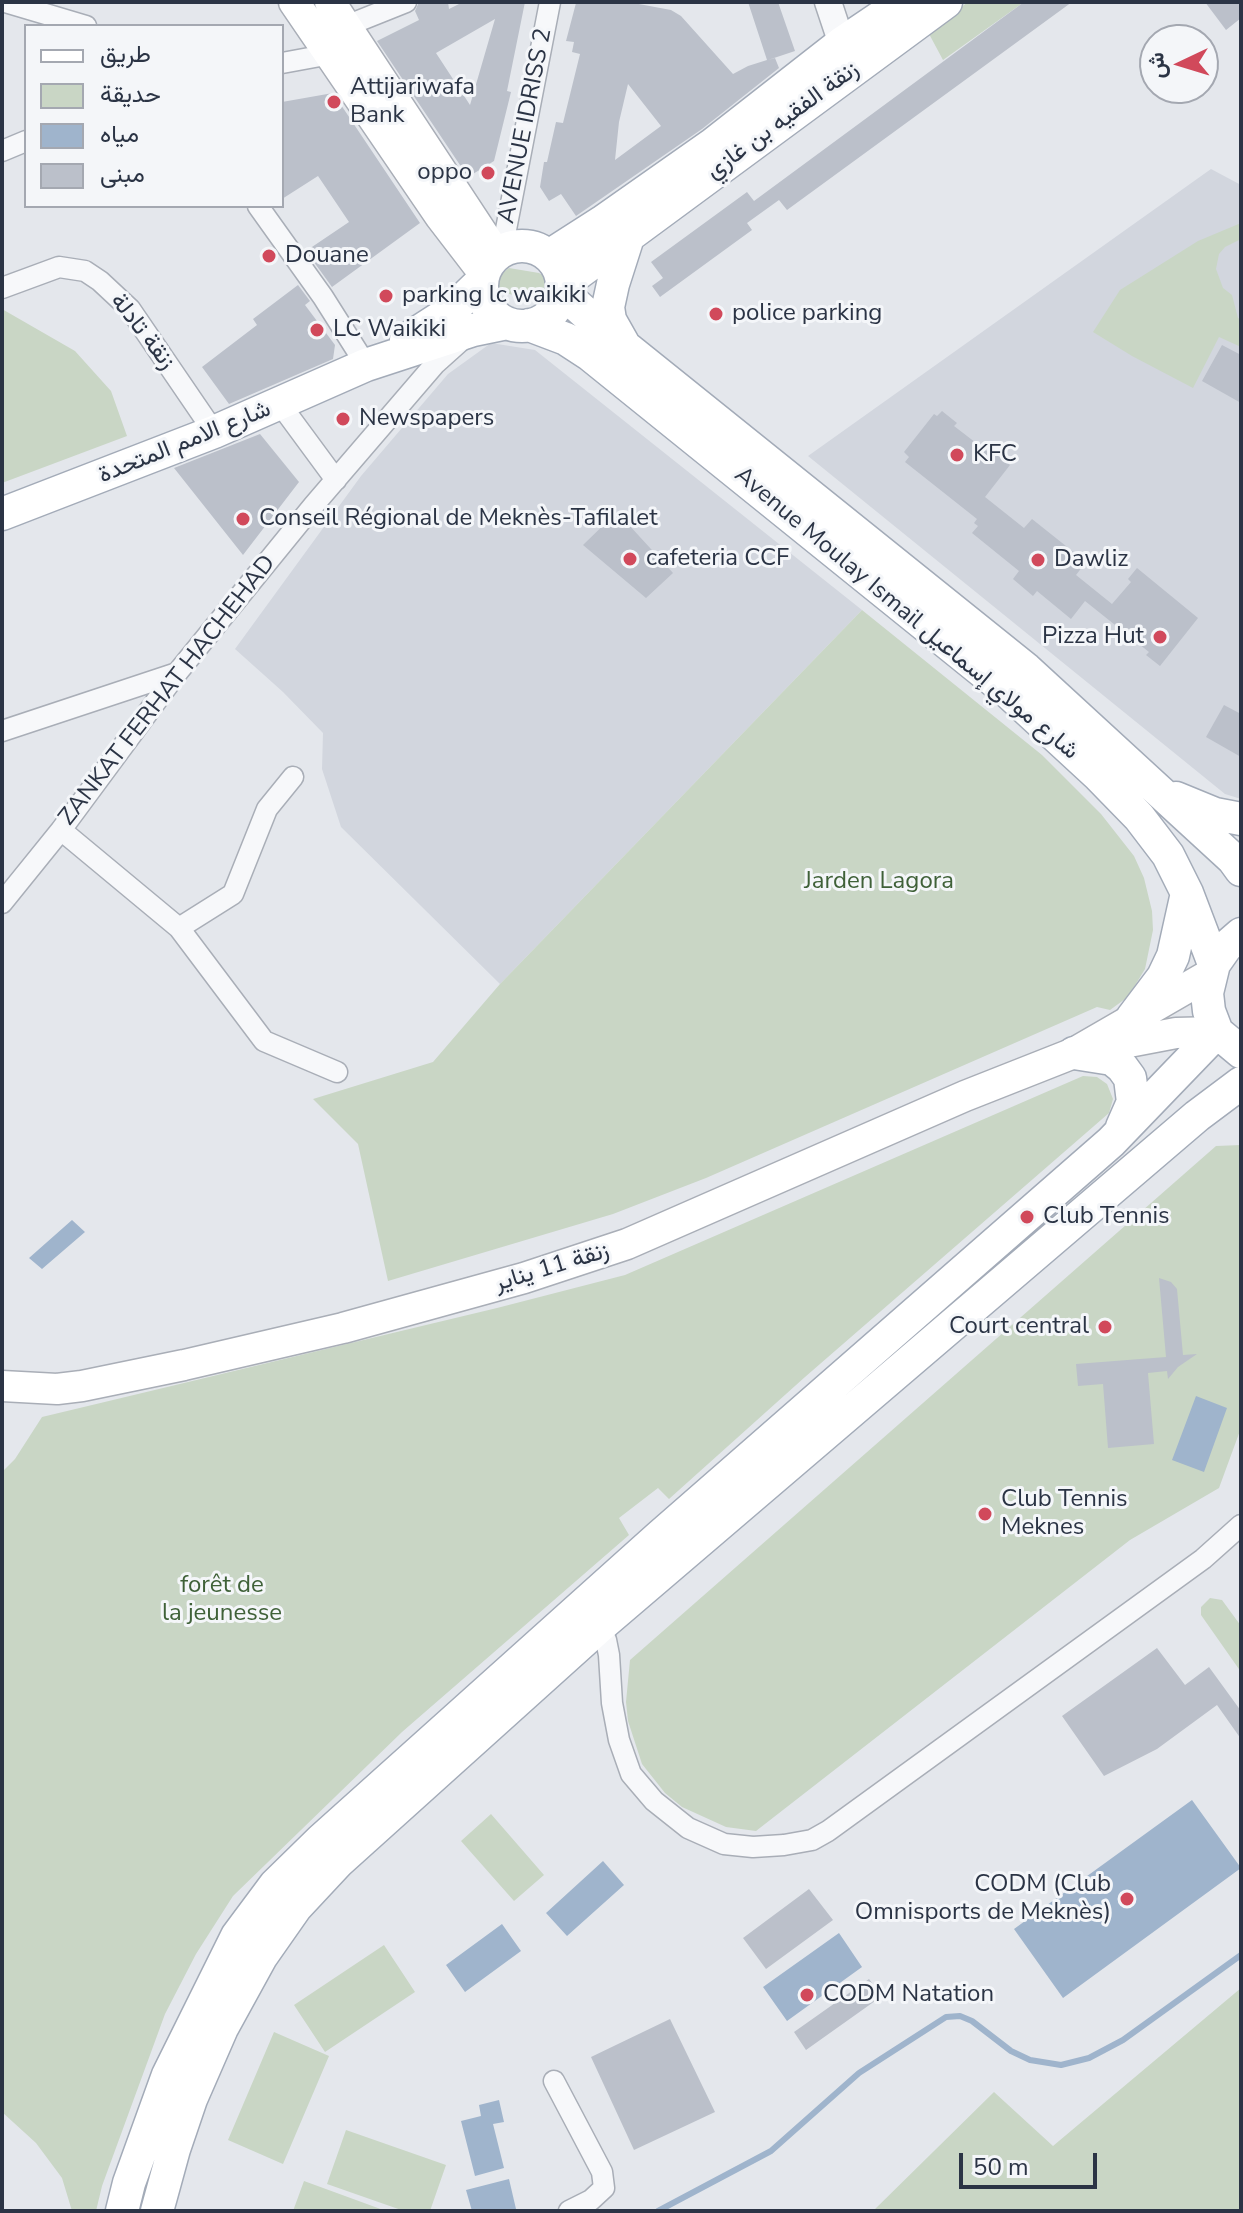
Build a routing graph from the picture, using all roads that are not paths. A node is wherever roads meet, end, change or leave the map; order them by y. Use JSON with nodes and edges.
{"nodes":[{"id":1,"x":5,"y":2,"type":"edge"},
{"id":2,"x":294,"y":2,"type":"edge"},
{"id":3,"x":406,"y":2,"type":"edge"},
{"id":4,"x":550,"y":2,"type":"edge"},
{"id":5,"x":828,"y":2,"type":"edge"},
{"id":6,"x":903,"y":2,"type":"edge"},
{"id":7,"x":946,"y":2,"type":"edge"},
{"id":8,"x":338,"y":14,"type":"edge"},
{"id":9,"x":79,"y":24,"type":"edge"},
{"id":10,"x":331,"y":54,"type":"junction"},
{"id":11,"x":846,"y":57,"type":"junction"},
{"id":12,"x":284,"y":63,"type":"edge"},
{"id":13,"x":24,"y":142,"type":"edge"},
{"id":14,"x":2,"y":151,"type":"edge"},
{"id":15,"x":259,"y":208,"type":"edge"},
{"id":16,"x":625,"y":238,"type":"junction"},
{"id":17,"x":549,"y":256,"type":"junction"},
{"id":18,"x":491,"y":265,"type":"junction"},
{"id":19,"x":2,"y":288,"type":"edge"},
{"id":20,"x":562,"y":289,"type":"junction"},
{"id":21,"x":518,"y":324,"type":"junction"},
{"id":22,"x":473,"y":330,"type":"junction"},
{"id":23,"x":625,"y":345,"type":"junction"},
{"id":24,"x":366,"y":365,"type":"junction"},
{"id":25,"x":280,"y":404,"type":"junction"},
{"id":26,"x":214,"y":432,"type":"junction"},
{"id":27,"x":336,"y":480,"type":"junction"},
{"id":28,"x":2,"y":514,"type":"edge"},
{"id":29,"x":177,"y":673,"type":"junction"},
{"id":30,"x":2,"y":731,"type":"edge"},
{"id":31,"x":293,"y":777,"type":"dead end"},
{"id":32,"x":1156,"y":790,"type":"junction"},
{"id":33,"x":1241,"y":819,"type":"edge"},
{"id":34,"x":61,"y":830,"type":"junction"},
{"id":35,"x":1241,"y":870,"type":"edge"},
{"id":36,"x":1187,"y":893,"type":"junction"},
{"id":37,"x":2,"y":903,"type":"edge"},
{"id":38,"x":179,"y":928,"type":"junction"},
{"id":39,"x":1241,"y":934,"type":"edge"},
{"id":40,"x":1212,"y":970,"type":"junction"},
{"id":41,"x":1132,"y":1018,"type":"junction"},
{"id":42,"x":1229,"y":1042,"type":"edge"},
{"id":43,"x":1074,"y":1053,"type":"junction"},
{"id":44,"x":337,"y":1072,"type":"dead end"},
{"id":45,"x":1236,"y":1092,"type":"edge"},
{"id":46,"x":1111,"y":1142,"type":"junction"},
{"id":47,"x":2,"y":1386,"type":"edge"},
{"id":48,"x":1241,"y":1525,"type":"edge"},
{"id":49,"x":591,"y":1616,"type":"junction"},
{"id":50,"x":554,"y":2081,"type":"dead end"},
{"id":51,"x":122,"y":2211,"type":"edge"},
{"id":52,"x":157,"y":2211,"type":"edge"},
{"id":53,"x":569,"y":2211,"type":"edge"}],
"edges":[{"from":1,"to":9,"type":"street"},
{"from":2,"to":10,"type":"main road"},
{"from":3,"to":8,"type":"street"},
{"from":4,"to":18,"type":"street","name":"AVENUE IDRISS 2"},
{"from":5,"to":11,"type":"street"},
{"from":6,"to":11,"type":"main road"},
{"from":7,"to":11,"type":"main road","name":"زنقة الفقيه بن غازي"},
{"from":8,"to":18,"type":"main road"},
{"from":10,"to":12,"type":"street"},
{"from":10,"to":18,"type":"main road"},
{"from":11,"to":16,"type":"main road","name":"زنقة الفقيه بن غازي"},
{"from":11,"to":17,"type":"main road"},
{"from":13,"to":14,"type":"street"},
{"from":15,"to":24,"type":"street"},
{"from":16,"to":20,"type":"main road","name":"زنقة الفقيه بن غازي"},
{"from":16,"to":23,"type":"main road"},
{"from":17,"to":18,"type":"main road"},
{"from":17,"to":20,"type":"main road"},
{"from":18,"to":21,"type":"main road"},
{"from":18,"to":24,"type":"main road"},
{"from":19,"to":26,"type":"street","name":"زنقة تادلة"},
{"from":20,"to":21,"type":"main road"},
{"from":20,"to":23,"type":"main road","name":"Avenue Moulay Ismail شارع مولاي إسماعيل"},
{"from":21,"to":22,"type":"main road"},
{"from":21,"to":36,"type":"main road","name":"Avenue Moulay Ismail شارع مولاي إسماعيل"},
{"from":22,"to":24,"type":"main road"},
{"from":22,"to":27,"type":"street","name":"ZANKAT FERHAT HACHEHAD"},
{"from":23,"to":32,"type":"main road","name":"Avenue Moulay Ismail شارع مولاي إسماعيل"},
{"from":24,"to":25,"type":"main road","name":"شارع الامم المتحدة"},
{"from":25,"to":26,"type":"main road","name":"شارع الامم المتحدة"},
{"from":25,"to":27,"type":"street"},
{"from":26,"to":28,"type":"main road","name":"شارع الامم المتحدة"},
{"from":27,"to":29,"type":"street","name":"ZANKAT FERHAT HACHEHAD"},
{"from":29,"to":30,"type":"street"},
{"from":29,"to":34,"type":"street","name":"ZANKAT FERHAT HACHEHAD"},
{"from":31,"to":38,"type":"street"},
{"from":32,"to":33,"type":"main road"},
{"from":32,"to":35,"type":"main road","name":"Avenue Moulay Ismail شارع مولاي إسماعيل"},
{"from":34,"to":37,"type":"street","name":"ZANKAT FERHAT HACHEHAD"},
{"from":34,"to":38,"type":"street"},
{"from":36,"to":40,"type":"main road","name":"Avenue Moulay Ismail شارع مولاي إسماعيل"},
{"from":36,"to":41,"type":"main road"},
{"from":38,"to":44,"type":"street"},
{"from":39,"to":40,"type":"main road"},
{"from":40,"to":41,"type":"main road"},
{"from":40,"to":42,"type":"main road","name":"Avenue Moulay Ismail شارع مولاي إسماعيل"},
{"from":41,"to":43,"type":"main road"},
{"from":42,"to":43,"type":"main road"},
{"from":42,"to":46,"type":"main road"},
{"from":43,"to":46,"type":"main road"},
{"from":43,"to":47,"type":"main road","name":"زنقة 11 يناير"},
{"from":45,"to":49,"type":"main road"},
{"from":46,"to":49,"type":"main road"},
{"from":48,"to":49,"type":"street"},
{"from":49,"to":51,"type":"main road"},
{"from":49,"to":52,"type":"main road"},
{"from":50,"to":53,"type":"street"}]}
